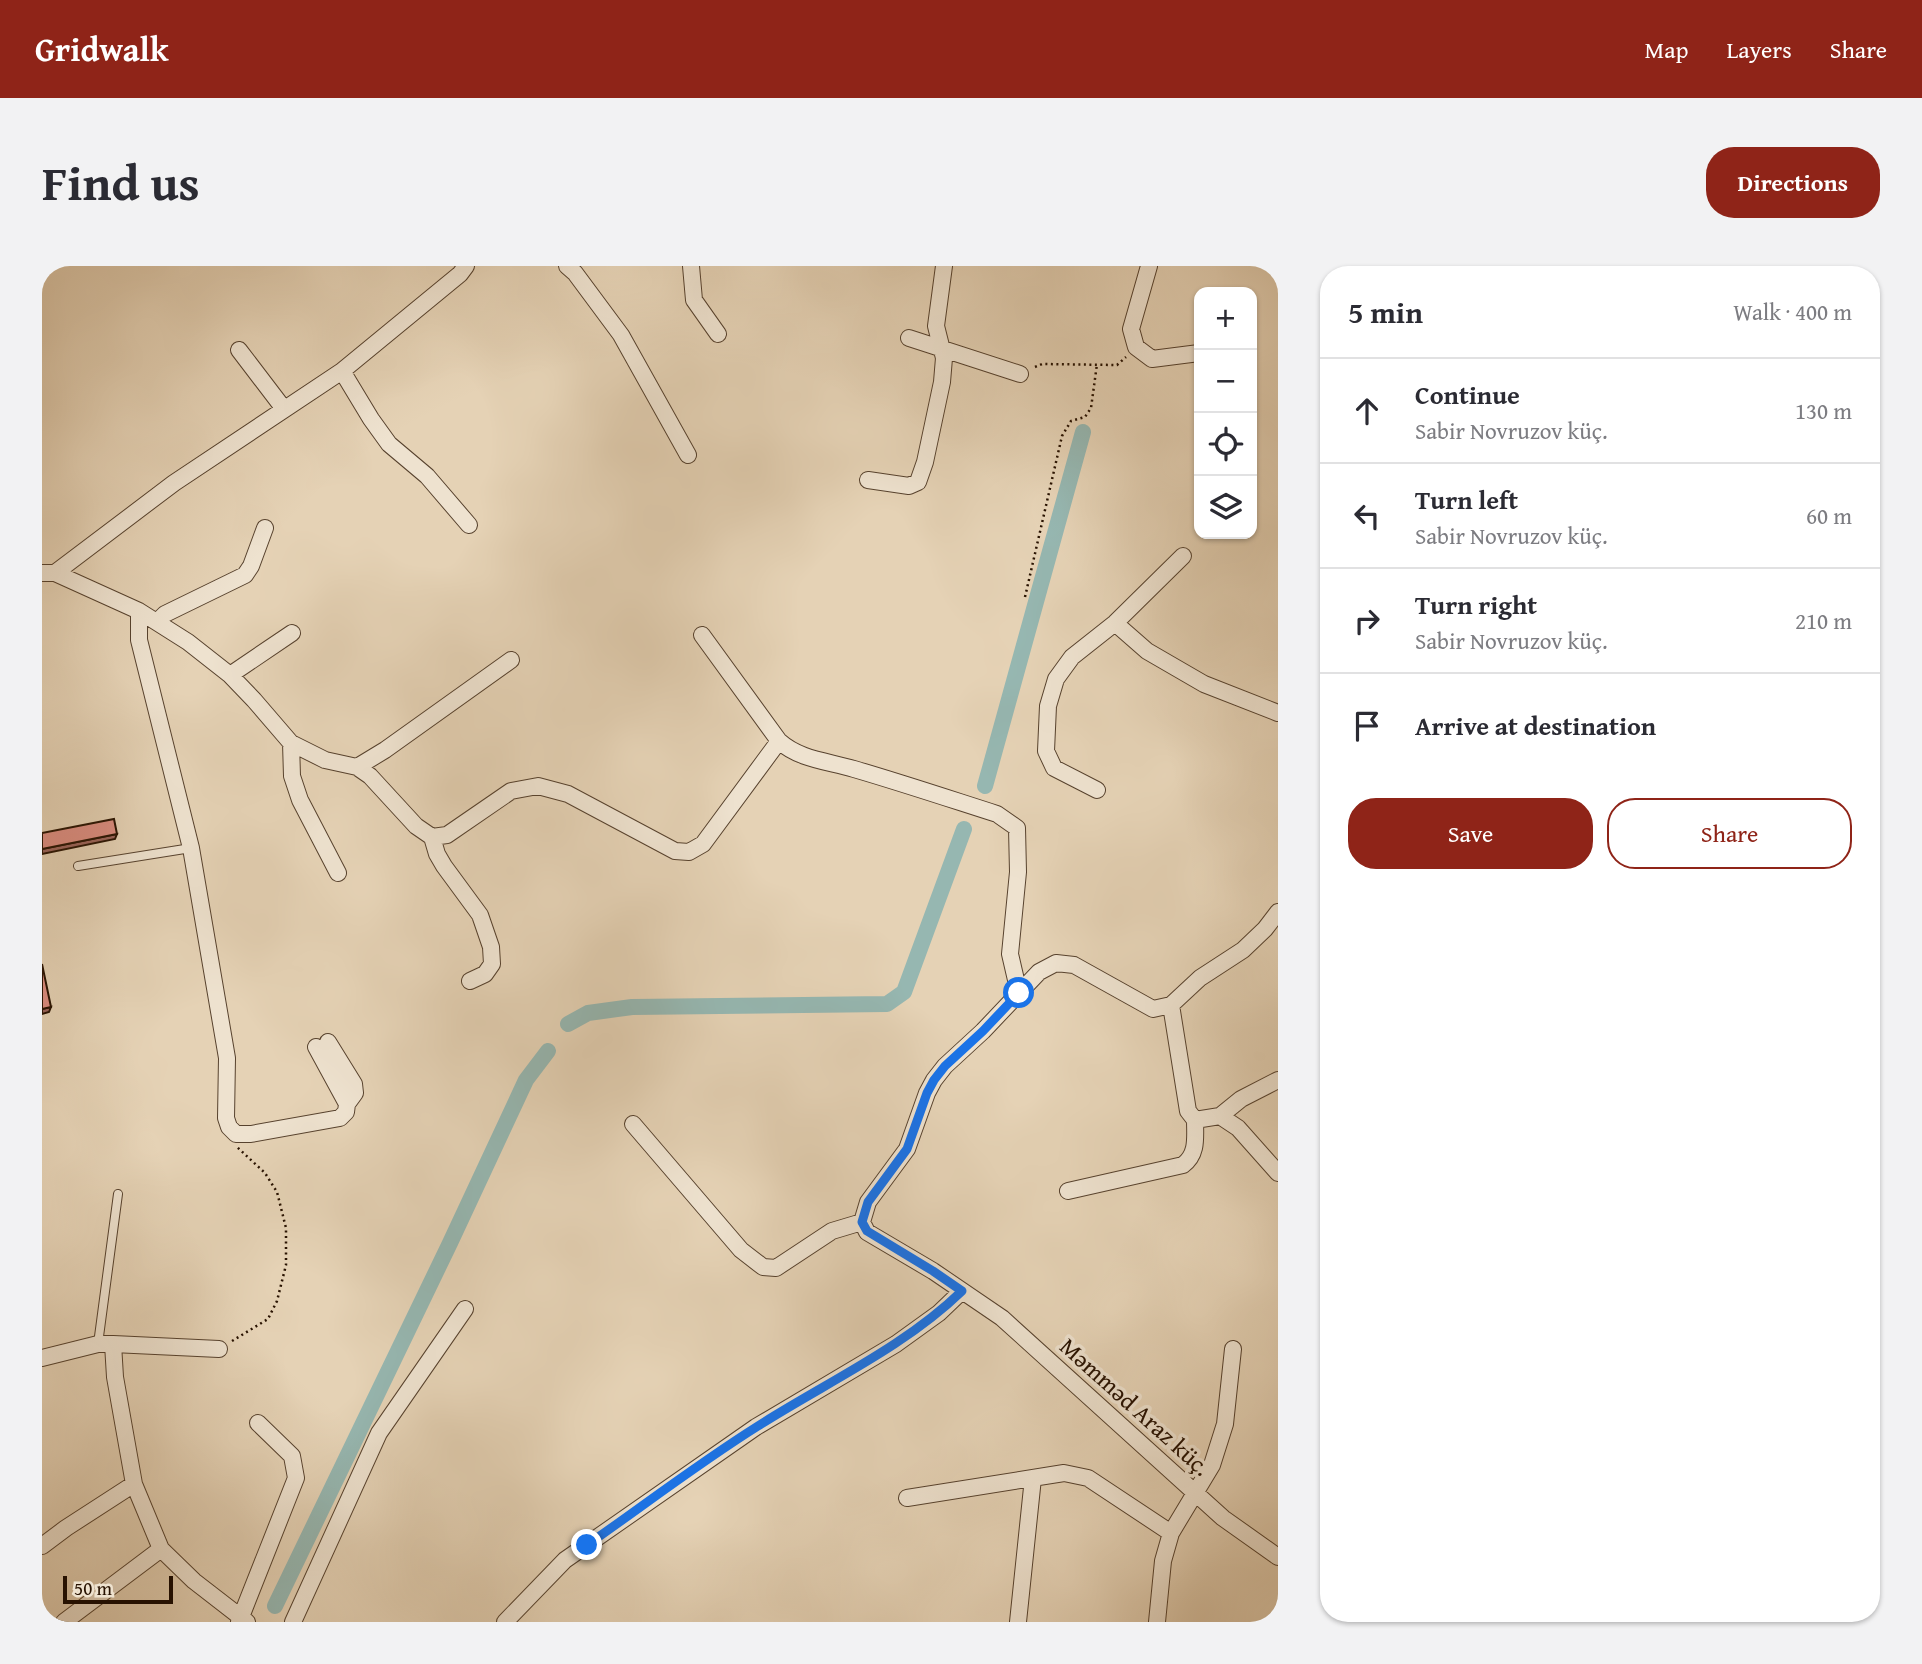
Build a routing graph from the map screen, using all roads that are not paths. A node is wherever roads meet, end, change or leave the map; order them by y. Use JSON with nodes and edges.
{"nodes":[{"id":1,"x":467,"y":266,"type":"edge"},
{"id":2,"x":566,"y":266,"type":"edge"},
{"id":3,"x":691,"y":266,"type":"edge"},
{"id":4,"x":944,"y":266,"type":"edge"},
{"id":5,"x":1149,"y":266,"type":"edge"},
{"id":6,"x":718,"y":334,"type":"dead end"},
{"id":7,"x":909,"y":338,"type":"dead end"},
{"id":8,"x":239,"y":349,"type":"dead end"},
{"id":9,"x":941,"y":349,"type":"junction"},
{"id":10,"x":1194,"y":354,"type":"edge"},
{"id":11,"x":342,"y":371,"type":"junction"},
{"id":12,"x":1020,"y":374,"type":"road end"},
{"id":13,"x":284,"y":409,"type":"junction"},
{"id":14,"x":688,"y":455,"type":"dead end"},
{"id":15,"x":868,"y":480,"type":"dead end"},
{"id":16,"x":468,"y":525,"type":"dead end"},
{"id":17,"x":265,"y":528,"type":"dead end"},
{"id":18,"x":1183,"y":556,"type":"dead end"},
{"id":19,"x":48,"y":573,"type":"edge"},
{"id":20,"x":139,"y":611,"type":"junction"},
{"id":21,"x":157,"y":622,"type":"junction"},
{"id":22,"x":1115,"y":623,"type":"junction"},
{"id":23,"x":292,"y":633,"type":"dead end"},
{"id":24,"x":702,"y":635,"type":"dead end"},
{"id":25,"x":511,"y":660,"type":"dead end"},
{"id":26,"x":230,"y":676,"type":"junction"},
{"id":27,"x":1278,"y":713,"type":"edge"},
{"id":28,"x":779,"y":741,"type":"junction"},
{"id":29,"x":291,"y":743,"type":"junction"},
{"id":30,"x":357,"y":767,"type":"junction"},
{"id":31,"x":1097,"y":790,"type":"dead end"},
{"id":32,"x":432,"y":837,"type":"junction"},
{"id":33,"x":191,"y":848,"type":"junction"},
{"id":34,"x":78,"y":866,"type":"dead end"},
{"id":35,"x":338,"y":873,"type":"dead end"},
{"id":36,"x":1278,"y":912,"type":"edge"},
{"id":37,"x":470,"y":981,"type":"dead end"},
{"id":38,"x":1019,"y":993,"type":"junction"},
{"id":39,"x":1171,"y":1005,"type":"junction"},
{"id":40,"x":322,"y":1044,"type":"dead end"},
{"id":41,"x":1278,"y":1080,"type":"edge"},
{"id":42,"x":1220,"y":1116,"type":"junction"},
{"id":43,"x":1195,"y":1119,"type":"junction"},
{"id":44,"x":633,"y":1124,"type":"dead end"},
{"id":45,"x":1278,"y":1173,"type":"edge"},
{"id":46,"x":1068,"y":1191,"type":"dead end"},
{"id":47,"x":118,"y":1194,"type":"dead end"},
{"id":48,"x":862,"y":1222,"type":"junction"},
{"id":49,"x":962,"y":1291,"type":"junction"},
{"id":50,"x":465,"y":1309,"type":"dead end"},
{"id":51,"x":106,"y":1344,"type":"junction"},
{"id":52,"x":219,"y":1349,"type":"road end"},
{"id":53,"x":1233,"y":1349,"type":"dead end"},
{"id":54,"x":42,"y":1358,"type":"edge"},
{"id":55,"x":258,"y":1423,"type":"dead end"},
{"id":56,"x":1033,"y":1478,"type":"junction"},
{"id":57,"x":134,"y":1484,"type":"junction"},
{"id":58,"x":1196,"y":1493,"type":"junction"},
{"id":59,"x":907,"y":1498,"type":"dead end"},
{"id":60,"x":1171,"y":1533,"type":"junction"},
{"id":61,"x":42,"y":1546,"type":"edge"},
{"id":62,"x":161,"y":1549,"type":"junction"},
{"id":63,"x":1278,"y":1557,"type":"edge"},
{"id":64,"x":242,"y":1621,"type":"edge"},
{"id":65,"x":64,"y":1622,"type":"edge"},
{"id":66,"x":293,"y":1622,"type":"edge"},
{"id":67,"x":505,"y":1622,"type":"edge"},
{"id":68,"x":1018,"y":1622,"type":"edge"},
{"id":69,"x":1157,"y":1622,"type":"edge"}],
"edges":[{"from":1,"to":11,"type":"street"},
{"from":2,"to":14,"type":"street"},
{"from":3,"to":6,"type":"street"},
{"from":4,"to":9,"type":"street"},
{"from":5,"to":10,"type":"street"},
{"from":7,"to":9,"type":"street"},
{"from":8,"to":13,"type":"street"},
{"from":9,"to":12,"type":"street"},
{"from":9,"to":15,"type":"street"},
{"from":11,"to":13,"type":"street"},
{"from":11,"to":16,"type":"street"},
{"from":13,"to":19,"type":"street"},
{"from":17,"to":21,"type":"street"},
{"from":18,"to":22,"type":"street"},
{"from":19,"to":20,"type":"street"},
{"from":20,"to":21,"type":"street"},
{"from":20,"to":33,"type":"street"},
{"from":21,"to":26,"type":"street"},
{"from":22,"to":27,"type":"street"},
{"from":22,"to":31,"type":"street"},
{"from":23,"to":26,"type":"street"},
{"from":24,"to":28,"type":"street"},
{"from":25,"to":30,"type":"street"},
{"from":26,"to":29,"type":"street"},
{"from":28,"to":32,"type":"street"},
{"from":28,"to":38,"type":"street"},
{"from":29,"to":30,"type":"street"},
{"from":29,"to":35,"type":"street"},
{"from":30,"to":32,"type":"street"},
{"from":32,"to":37,"type":"street"},
{"from":33,"to":34,"type":"lane"},
{"from":33,"to":40,"type":"street"},
{"from":36,"to":39,"type":"street"},
{"from":38,"to":39,"type":"street"},
{"from":38,"to":48,"type":"street"},
{"from":39,"to":43,"type":"street"},
{"from":41,"to":42,"type":"street"},
{"from":42,"to":43,"type":"street"},
{"from":42,"to":45,"type":"street"},
{"from":43,"to":46,"type":"street"},
{"from":44,"to":48,"type":"street"},
{"from":47,"to":51,"type":"lane"},
{"from":48,"to":49,"type":"street","name":"Məmməd Araz küç."},
{"from":49,"to":58,"type":"street","name":"Məmməd Araz küç."},
{"from":49,"to":67,"type":"street"},
{"from":50,"to":66,"type":"street"},
{"from":51,"to":52,"type":"street"},
{"from":51,"to":54,"type":"street"},
{"from":51,"to":57,"type":"street"},
{"from":53,"to":58,"type":"street"},
{"from":55,"to":64,"type":"street"},
{"from":56,"to":59,"type":"street"},
{"from":56,"to":60,"type":"street"},
{"from":56,"to":68,"type":"street"},
{"from":57,"to":61,"type":"street"},
{"from":57,"to":62,"type":"street"},
{"from":58,"to":60,"type":"street"},
{"from":58,"to":63,"type":"street","name":"Məmməd Araz küç."},
{"from":60,"to":69,"type":"street"},
{"from":62,"to":64,"type":"street"},
{"from":62,"to":65,"type":"street"}]}
